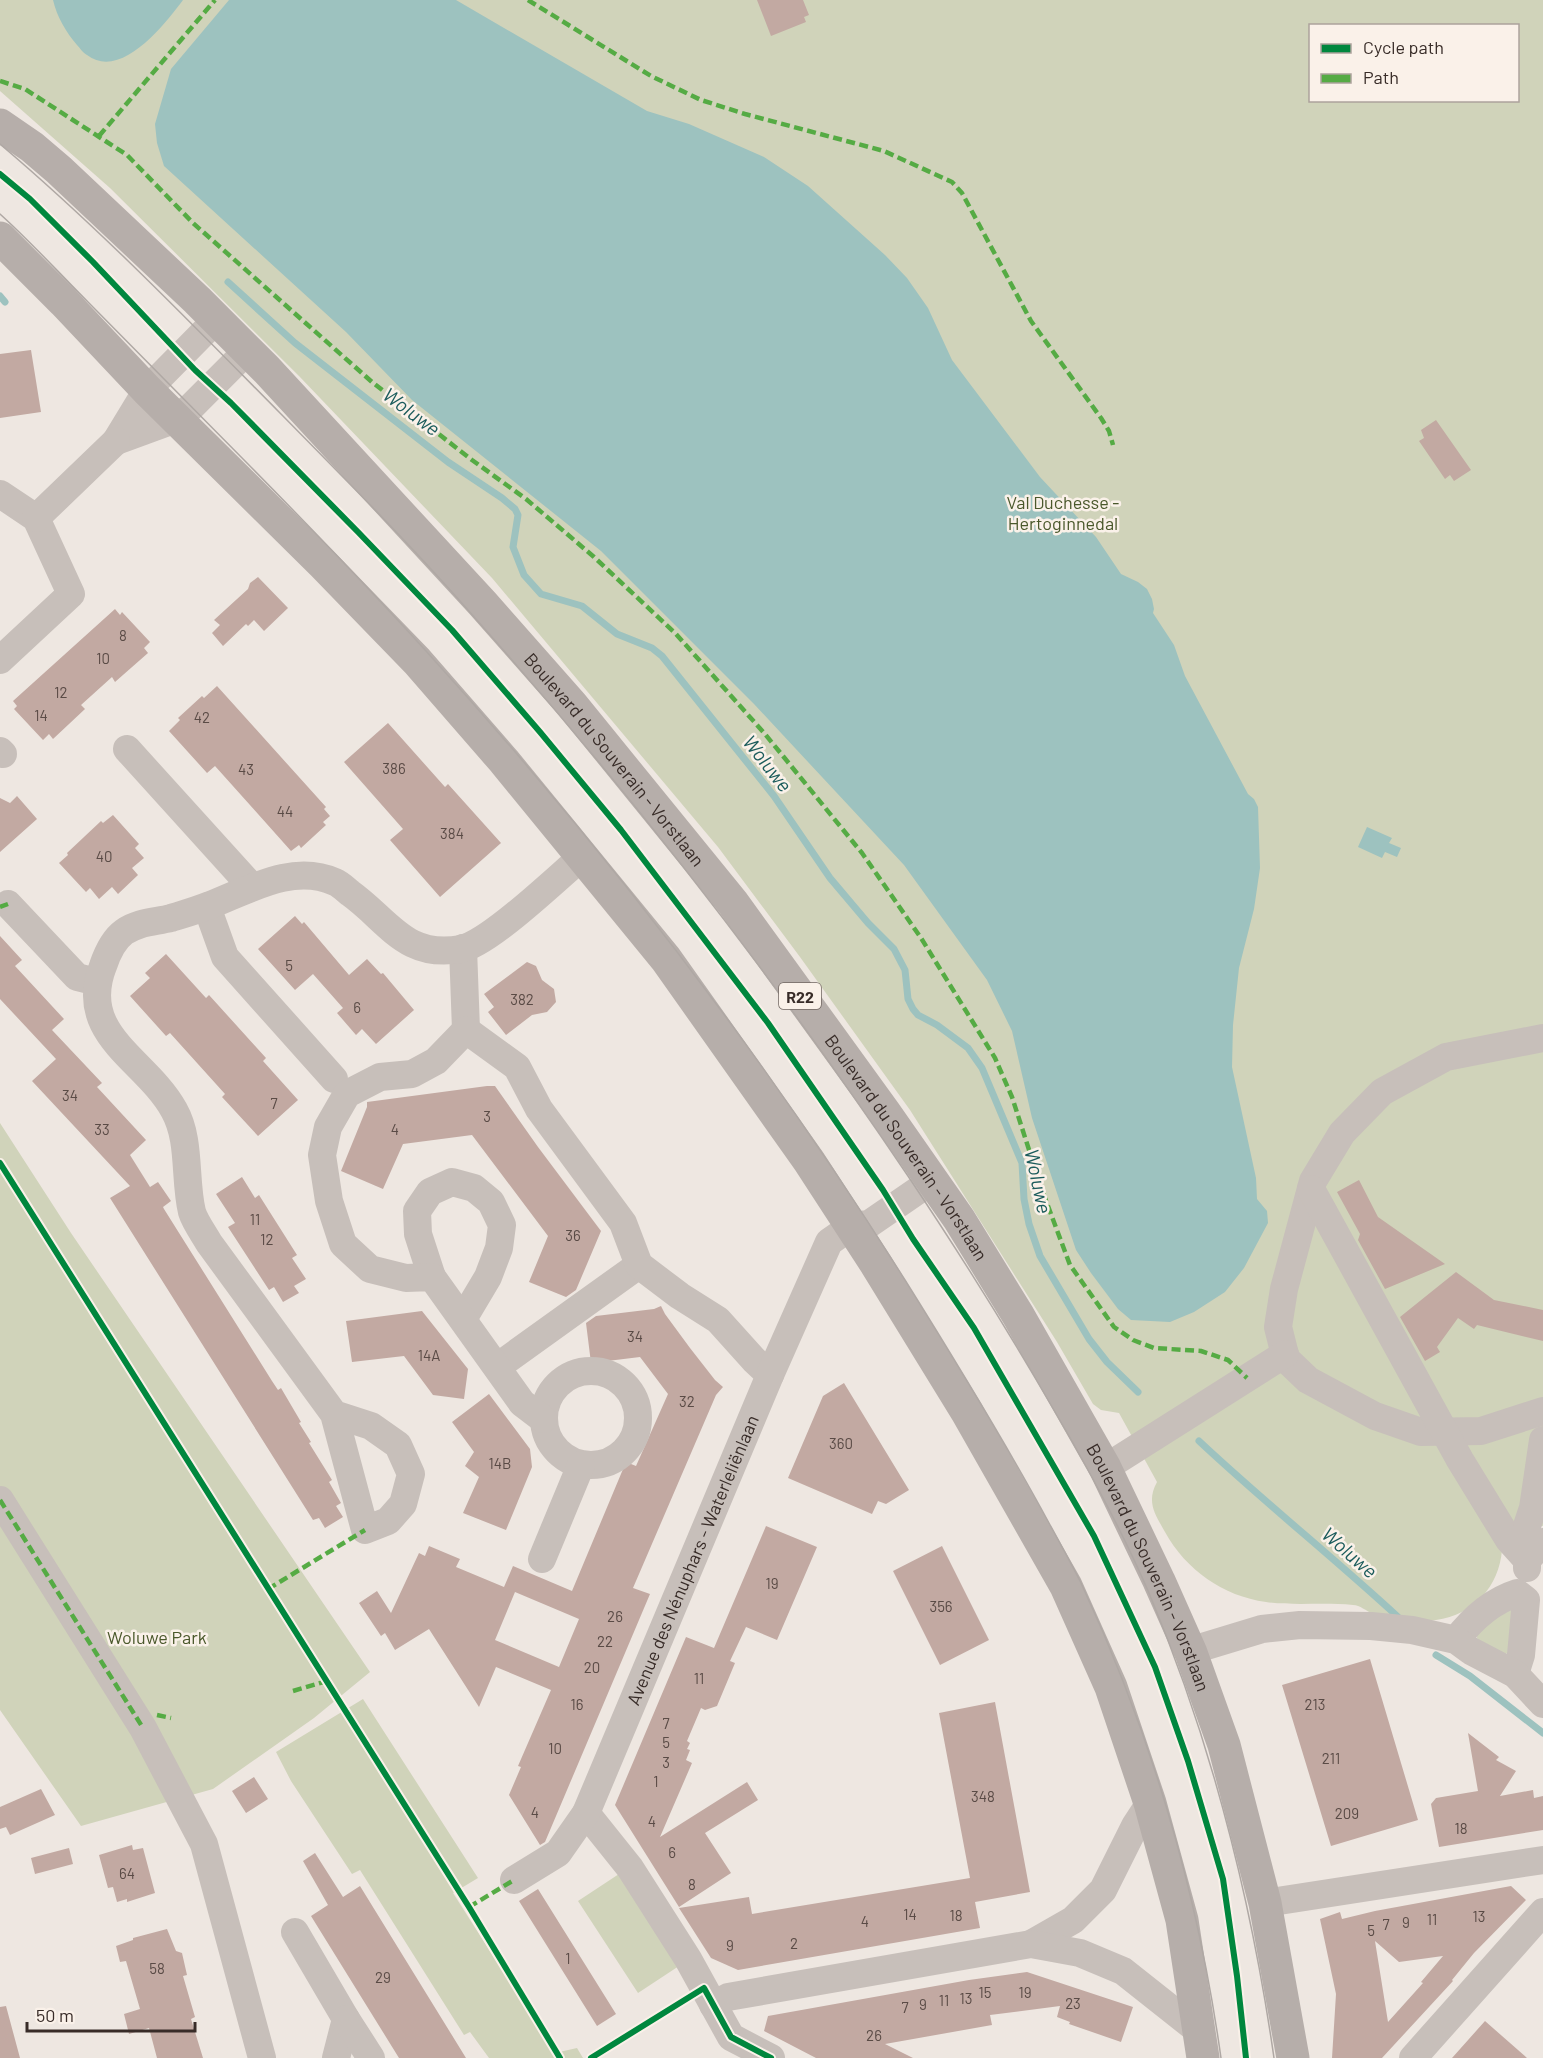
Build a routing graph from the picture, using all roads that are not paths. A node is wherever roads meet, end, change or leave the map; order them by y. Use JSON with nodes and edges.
{"nodes":[{"id":1,"x":0,"y":125,"type":"edge"},
{"id":2,"x":0,"y":238,"type":"edge"},
{"id":3,"x":216,"y":319,"type":"junction"},
{"id":4,"x":248,"y":350,"type":"junction"},
{"id":5,"x":147,"y":390,"type":"junction"},
{"id":6,"x":176,"y":419,"type":"junction"},
{"id":7,"x":116,"y":441,"type":"junction"},
{"id":8,"x":0,"y":494,"type":"edge"},
{"id":9,"x":36,"y":518,"type":"junction"},
{"id":10,"x":0,"y":660,"type":"edge"},
{"id":11,"x":127,"y":749,"type":"dead end"},
{"id":12,"x":583,"y":856,"type":"junction"},
{"id":13,"x":252,"y":887,"type":"junction"},
{"id":14,"x":8,"y":904,"type":"dead end"},
{"id":15,"x":207,"y":907,"type":"junction"},
{"id":16,"x":463,"y":948,"type":"junction"},
{"id":17,"x":97,"y":982,"type":"junction"},
{"id":18,"x":466,"y":1030,"type":"junction"},
{"id":19,"x":1543,"y":1038,"type":"edge"},
{"id":20,"x":334,"y":1079,"type":"dead end"},
{"id":21,"x":933,"y":1180,"type":"junction"},
{"id":22,"x":1311,"y":1189,"type":"junction"},
{"id":23,"x":852,"y":1226,"type":"junction"},
{"id":24,"x":639,"y":1264,"type":"junction"},
{"id":25,"x":432,"y":1277,"type":"junction"},
{"id":26,"x":463,"y":1319,"type":"junction"},
{"id":27,"x":1285,"y":1354,"type":"junction"},
{"id":28,"x":497,"y":1367,"type":"junction"},
{"id":29,"x":770,"y":1375,"type":"junction"},
{"id":30,"x":1543,"y":1410,"type":"edge"},
{"id":31,"x":334,"y":1414,"type":"dead end"},
{"id":32,"x":543,"y":1419,"type":"junction"},
{"id":33,"x":1445,"y":1432,"type":"junction"},
{"id":34,"x":1543,"y":1440,"type":"edge"},
{"id":35,"x":581,"y":1465,"type":"junction"},
{"id":36,"x":1105,"y":1468,"type":"junction"},
{"id":37,"x":0,"y":1500,"type":"edge"},
{"id":38,"x":1535,"y":1551,"type":"edge"},
{"id":39,"x":542,"y":1559,"type":"dead end"},
{"id":40,"x":1526,"y":1600,"type":"junction"},
{"id":41,"x":1456,"y":1640,"type":"junction"},
{"id":42,"x":1191,"y":1653,"type":"junction"},
{"id":43,"x":1515,"y":1674,"type":"junction"},
{"id":44,"x":1543,"y":1704,"type":"edge"},
{"id":45,"x":1150,"y":1803,"type":"junction"},
{"id":46,"x":586,"y":1813,"type":"junction"},
{"id":47,"x":1543,"y":1860,"type":"edge"},
{"id":48,"x":514,"y":1880,"type":"dead end"},
{"id":49,"x":1265,"y":1903,"type":"junction"},
{"id":50,"x":1543,"y":1912,"type":"edge"},
{"id":51,"x":295,"y":1932,"type":"dead end"},
{"id":52,"x":1030,"y":1944,"type":"junction"},
{"id":53,"x":713,"y":2005,"type":"junction"},
{"id":54,"x":346,"y":2019,"type":"junction"},
{"id":55,"x":1201,"y":2045,"type":"edge"},
{"id":56,"x":262,"y":2058,"type":"edge"},
{"id":57,"x":336,"y":2058,"type":"edge"},
{"id":58,"x":371,"y":2058,"type":"edge"},
{"id":59,"x":771,"y":2058,"type":"edge"},
{"id":60,"x":1293,"y":2058,"type":"edge"},
{"id":61,"x":1413,"y":2058,"type":"edge"}],
"edges":[{"from":1,"to":3,"type":"main road","name":"Boulevard du Souverain - Vorstlaan","number":"R22"},
{"from":2,"to":5,"type":"main road"},
{"from":3,"to":4,"type":"main road","name":"Boulevard du Souverain - Vorstlaan","number":"R22"},
{"from":3,"to":5,"type":"street"},
{"from":4,"to":6,"type":"street"},
{"from":4,"to":21,"type":"main road","name":"Boulevard du Souverain - Vorstlaan","number":"R22"},
{"from":5,"to":6,"type":"main road"},
{"from":5,"to":7,"type":"street"},
{"from":6,"to":7,"type":"street"},
{"from":6,"to":12,"type":"main road"},
{"from":7,"to":9,"type":"street"},
{"from":8,"to":9,"type":"street"},
{"from":9,"to":10,"type":"street"},
{"from":11,"to":13,"type":"street"},
{"from":12,"to":16,"type":"street"},
{"from":12,"to":23,"type":"main road"},
{"from":13,"to":15,"type":"street"},
{"from":13,"to":16,"type":"street"},
{"from":14,"to":17,"type":"street"},
{"from":15,"to":17,"type":"street"},
{"from":15,"to":20,"type":"street"},
{"from":16,"to":18,"type":"street"},
{"from":17,"to":31,"type":"street"},
{"from":18,"to":24,"type":"street"},
{"from":18,"to":25,"type":"street"},
{"from":19,"to":22,"type":"street"},
{"from":21,"to":23,"type":"street","name":"Avenue des Nénuphars - Waterleliënlaan"},
{"from":21,"to":36,"type":"main road","name":"Boulevard du Souverain - Vorstlaan","number":"R22"},
{"from":22,"to":27,"type":"street"},
{"from":22,"to":33,"type":"street"},
{"from":23,"to":29,"type":"street","name":"Avenue des Nénuphars - Waterleliënlaan"},
{"from":23,"to":45,"type":"main road"},
{"from":24,"to":28,"type":"street"},
{"from":24,"to":29,"type":"street"},
{"from":25,"to":26,"type":"street"},
{"from":25,"to":26,"type":"street"},
{"from":26,"to":28,"type":"street"},
{"from":27,"to":33,"type":"street"},
{"from":27,"to":36,"type":"street"},
{"from":28,"to":32,"type":"street"},
{"from":29,"to":46,"type":"street","name":"Avenue des Nénuphars - Waterleliënlaan"},
{"from":30,"to":33,"type":"street"},
{"from":32,"to":35,"type":"street"},
{"from":32,"to":35,"type":"street"},
{"from":33,"to":38,"type":"street"},
{"from":34,"to":38,"type":"street"},
{"from":35,"to":39,"type":"street"},
{"from":36,"to":42,"type":"main road","name":"Boulevard du Souverain - Vorstlaan","number":"R22"},
{"from":37,"to":56,"type":"street"},
{"from":38,"to":40,"type":"street"},
{"from":40,"to":41,"type":"street"},
{"from":40,"to":43,"type":"street"},
{"from":41,"to":42,"type":"street"},
{"from":41,"to":43,"type":"street"},
{"from":42,"to":49,"type":"main road","name":"Boulevard du Souverain - Vorstlaan","number":"R22"},
{"from":43,"to":44,"type":"street"},
{"from":45,"to":52,"type":"street"},
{"from":45,"to":55,"type":"main road"},
{"from":46,"to":48,"type":"street","name":"Avenue des Nénuphars - Waterleliënlaan"},
{"from":46,"to":53,"type":"street"},
{"from":47,"to":49,"type":"street"},
{"from":49,"to":60,"type":"main road","name":"Boulevard du Souverain - Vorstlaan","number":"R22"},
{"from":50,"to":61,"type":"street"},
{"from":51,"to":54,"type":"street"},
{"from":52,"to":53,"type":"street"},
{"from":52,"to":55,"type":"street"},
{"from":53,"to":59,"type":"street"},
{"from":54,"to":57,"type":"street"},
{"from":54,"to":58,"type":"street"}]}
